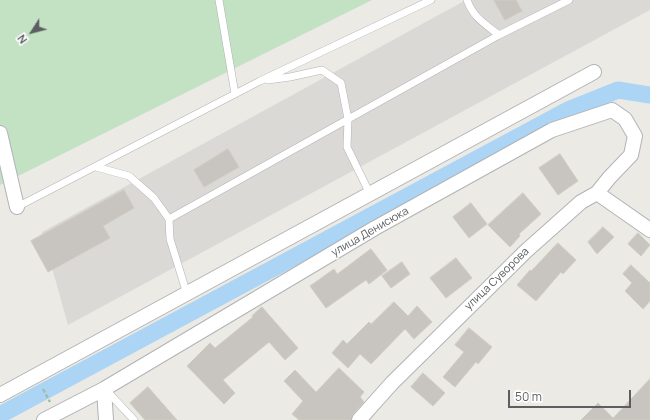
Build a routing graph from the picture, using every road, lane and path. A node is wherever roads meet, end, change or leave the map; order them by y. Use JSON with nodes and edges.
{"nodes":[{"id":1,"x":219,"y":0,"type":"edge"},
{"id":2,"x":431,"y":0,"type":"edge"},
{"id":3,"x":466,"y":0,"type":"edge"},
{"id":4,"x":569,"y":0,"type":"edge"},
{"id":5,"x":499,"y":35,"type":"junction"},
{"id":6,"x":594,"y":72,"type":"dead end"},
{"id":7,"x":260,"y":81,"type":"junction"},
{"id":8,"x":235,"y":94,"type":"junction"},
{"id":9,"x":348,"y":119,"type":"junction"},
{"id":10,"x":0,"y":133,"type":"edge"},
{"id":11,"x":96,"y":166,"type":"junction"},
{"id":12,"x":597,"y":193,"type":"junction"},
{"id":13,"x":370,"y":194,"type":"junction"},
{"id":14,"x":17,"y":207,"type":"joint"},
{"id":15,"x":169,"y":219,"type":"junction"},
{"id":16,"x":650,"y":230,"type":"edge"},
{"id":17,"x":187,"y":294,"type":"junction"},
{"id":18,"x":42,"y":388,"type":"dead end"},
{"id":19,"x":104,"y":389,"type":"junction"},
{"id":20,"x":0,"y":395,"type":"edge"},
{"id":21,"x":51,"y":402,"type":"dead end"},
{"id":22,"x":44,"y":420,"type":"edge"},
{"id":23,"x":106,"y":420,"type":"edge"},
{"id":24,"x":134,"y":420,"type":"edge"},
{"id":25,"x":359,"y":420,"type":"edge"}],
"edges":[{"from":1,"to":8,"type":"lane"},
{"from":2,"to":7,"type":"lane"},
{"from":3,"to":5,"type":"lane"},
{"from":4,"to":5,"type":"lane"},
{"from":5,"to":9,"type":"lane"},
{"from":6,"to":13,"type":"street"},
{"from":7,"to":8,"type":"lane"},
{"from":7,"to":9,"type":"lane"},
{"from":8,"to":11,"type":"lane"},
{"from":9,"to":13,"type":"lane"},
{"from":9,"to":15,"type":"lane"},
{"from":10,"to":14,"type":"street"},
{"from":11,"to":14,"type":"lane"},
{"from":11,"to":15,"type":"lane"},
{"from":12,"to":16,"type":"street"},
{"from":12,"to":19,"type":"street","name":"улица Денисюка"},
{"from":12,"to":25,"type":"street","name":"улица Суворова"},
{"from":13,"to":17,"type":"street"},
{"from":15,"to":17,"type":"lane"},
{"from":17,"to":20,"type":"street"},
{"from":18,"to":21,"type":"path"},
{"from":19,"to":22,"type":"street","name":"улица Денисюка"},
{"from":19,"to":23,"type":"street"},
{"from":19,"to":24,"type":"lane"}]}
